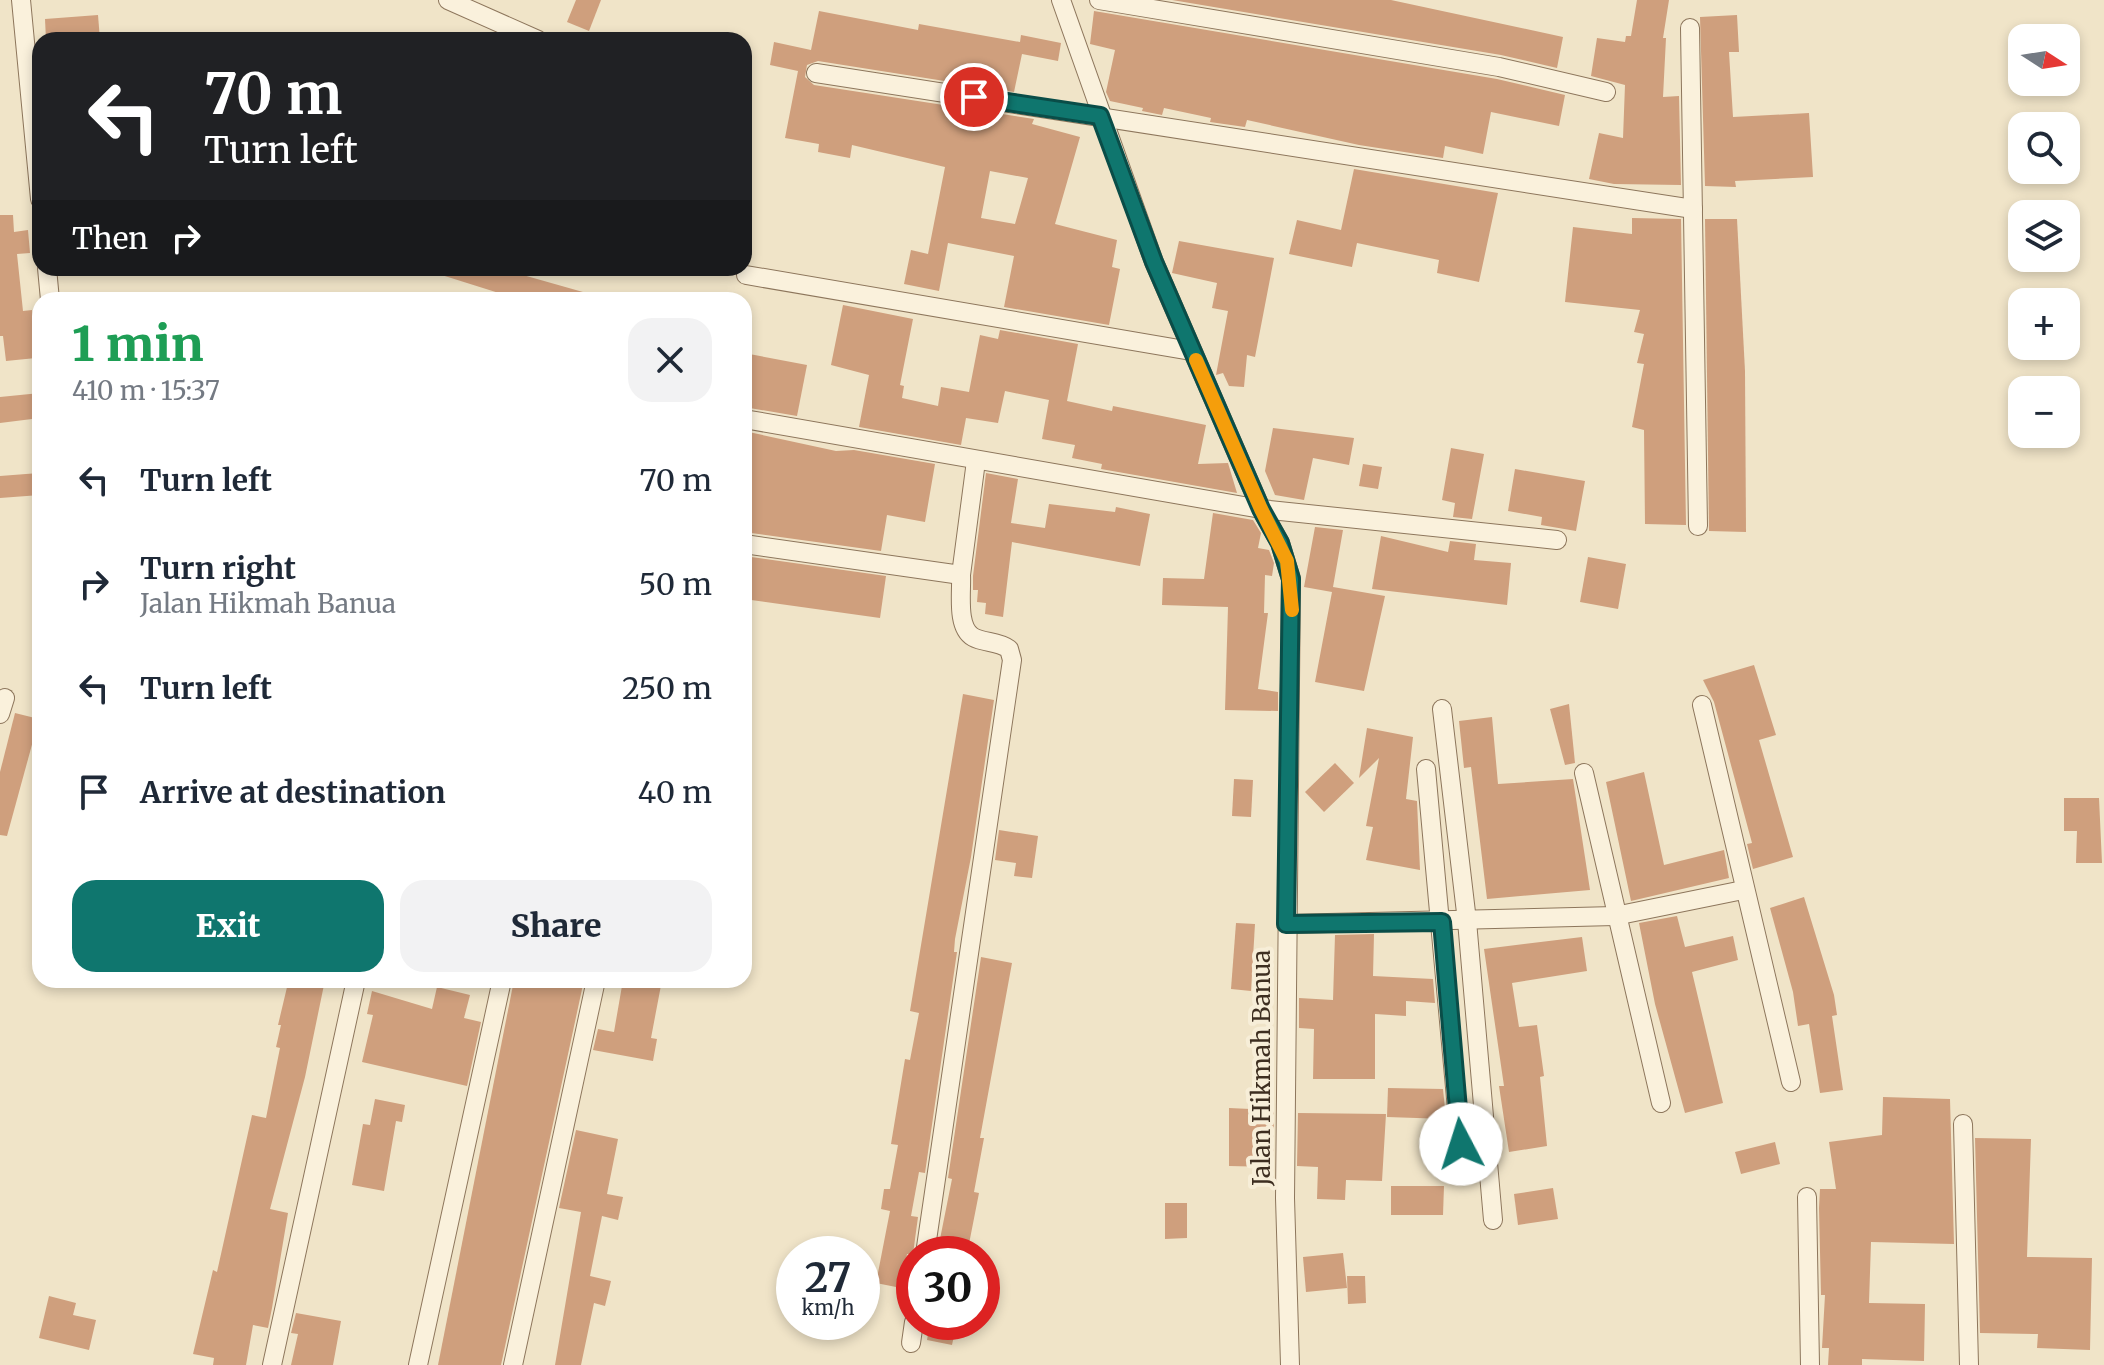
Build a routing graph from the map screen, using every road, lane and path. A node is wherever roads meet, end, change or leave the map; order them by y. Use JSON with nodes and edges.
{"nodes":[{"id":1,"x":21,"y":0,"type":"edge"},
{"id":2,"x":448,"y":0,"type":"edge"},
{"id":3,"x":1061,"y":0,"type":"edge"},
{"id":4,"x":1099,"y":0,"type":"edge"},
{"id":5,"x":1690,"y":28,"type":"dead end"},
{"id":6,"x":520,"y":32,"type":"edge"},
{"id":7,"x":816,"y":73,"type":"dead end"},
{"id":8,"x":1606,"y":92,"type":"dead end"},
{"id":9,"x":32,"y":115,"type":"edge"},
{"id":10,"x":1100,"y":116,"type":"junction"},
{"id":11,"x":1693,"y":209,"type":"junction"},
{"id":12,"x":752,"y":276,"type":"edge"},
{"id":13,"x":1191,"y":351,"type":"junction"},
{"id":14,"x":752,"y":420,"type":"edge"},
{"id":15,"x":976,"y":461,"type":"junction"},
{"id":16,"x":1261,"y":509,"type":"junction"},
{"id":17,"x":1698,"y":526,"type":"dead end"},
{"id":18,"x":1557,"y":540,"type":"dead end"},
{"id":19,"x":752,"y":545,"type":"edge"},
{"id":20,"x":961,"y":575,"type":"junction"},
{"id":21,"x":1702,"y":705,"type":"dead end"},
{"id":22,"x":1442,"y":709,"type":"dead end"},
{"id":23,"x":1426,"y":769,"type":"dead end"},
{"id":24,"x":1584,"y":773,"type":"dead end"},
{"id":25,"x":1743,"y":890,"type":"junction"},
{"id":26,"x":1615,"y":916,"type":"junction"},
{"id":27,"x":1467,"y":921,"type":"junction"},
{"id":28,"x":1442,"y":922,"type":"junction"},
{"id":29,"x":1286,"y":924,"type":"junction"},
{"id":30,"x":354,"y":988,"type":"edge"},
{"id":31,"x":500,"y":988,"type":"edge"},
{"id":32,"x":594,"y":988,"type":"edge"},
{"id":33,"x":1791,"y":1082,"type":"dead end"},
{"id":34,"x":1661,"y":1103,"type":"dead end"},
{"id":35,"x":1963,"y":1124,"type":"dead end"},
{"id":36,"x":1463,"y":1175,"type":"dead end"},
{"id":37,"x":1807,"y":1197,"type":"dead end"},
{"id":38,"x":1493,"y":1220,"type":"dead end"},
{"id":39,"x":928,"y":1236,"type":"edge"},
{"id":40,"x":911,"y":1340,"type":"edge"},
{"id":41,"x":911,"y":1343,"type":"dead end"},
{"id":42,"x":272,"y":1365,"type":"edge"},
{"id":43,"x":418,"y":1365,"type":"edge"},
{"id":44,"x":513,"y":1365,"type":"edge"},
{"id":45,"x":1290,"y":1365,"type":"edge"},
{"id":46,"x":1810,"y":1365,"type":"edge"},
{"id":47,"x":1969,"y":1365,"type":"edge"}],
"edges":[{"from":1,"to":9,"type":"street"},
{"from":2,"to":6,"type":"street"},
{"from":3,"to":10,"type":"street","name":"Jalan Hikmah Banua"},
{"from":4,"to":8,"type":"street"},
{"from":5,"to":11,"type":"street"},
{"from":7,"to":10,"type":"street"},
{"from":10,"to":11,"type":"street"},
{"from":10,"to":13,"type":"street","name":"Jalan Hikmah Banua"},
{"from":11,"to":17,"type":"street"},
{"from":12,"to":13,"type":"street"},
{"from":13,"to":16,"type":"street","name":"Jalan Hikmah Banua"},
{"from":14,"to":15,"type":"street"},
{"from":15,"to":16,"type":"street"},
{"from":15,"to":20,"type":"street"},
{"from":16,"to":18,"type":"street"},
{"from":16,"to":29,"type":"street","name":"Jalan Hikmah Banua"},
{"from":19,"to":20,"type":"street"},
{"from":20,"to":39,"type":"street"},
{"from":21,"to":25,"type":"street"},
{"from":22,"to":27,"type":"street"},
{"from":23,"to":28,"type":"street"},
{"from":24,"to":26,"type":"street"},
{"from":25,"to":26,"type":"street"},
{"from":25,"to":33,"type":"street"},
{"from":26,"to":27,"type":"street"},
{"from":26,"to":34,"type":"street"},
{"from":27,"to":28,"type":"street"},
{"from":27,"to":38,"type":"street"},
{"from":28,"to":29,"type":"street"},
{"from":28,"to":36,"type":"street"},
{"from":29,"to":45,"type":"street","name":"Jalan Hikmah Banua"},
{"from":30,"to":42,"type":"street"},
{"from":31,"to":43,"type":"street"},
{"from":32,"to":44,"type":"street"},
{"from":35,"to":47,"type":"street"},
{"from":37,"to":46,"type":"street"},
{"from":40,"to":41,"type":"street"}]}
